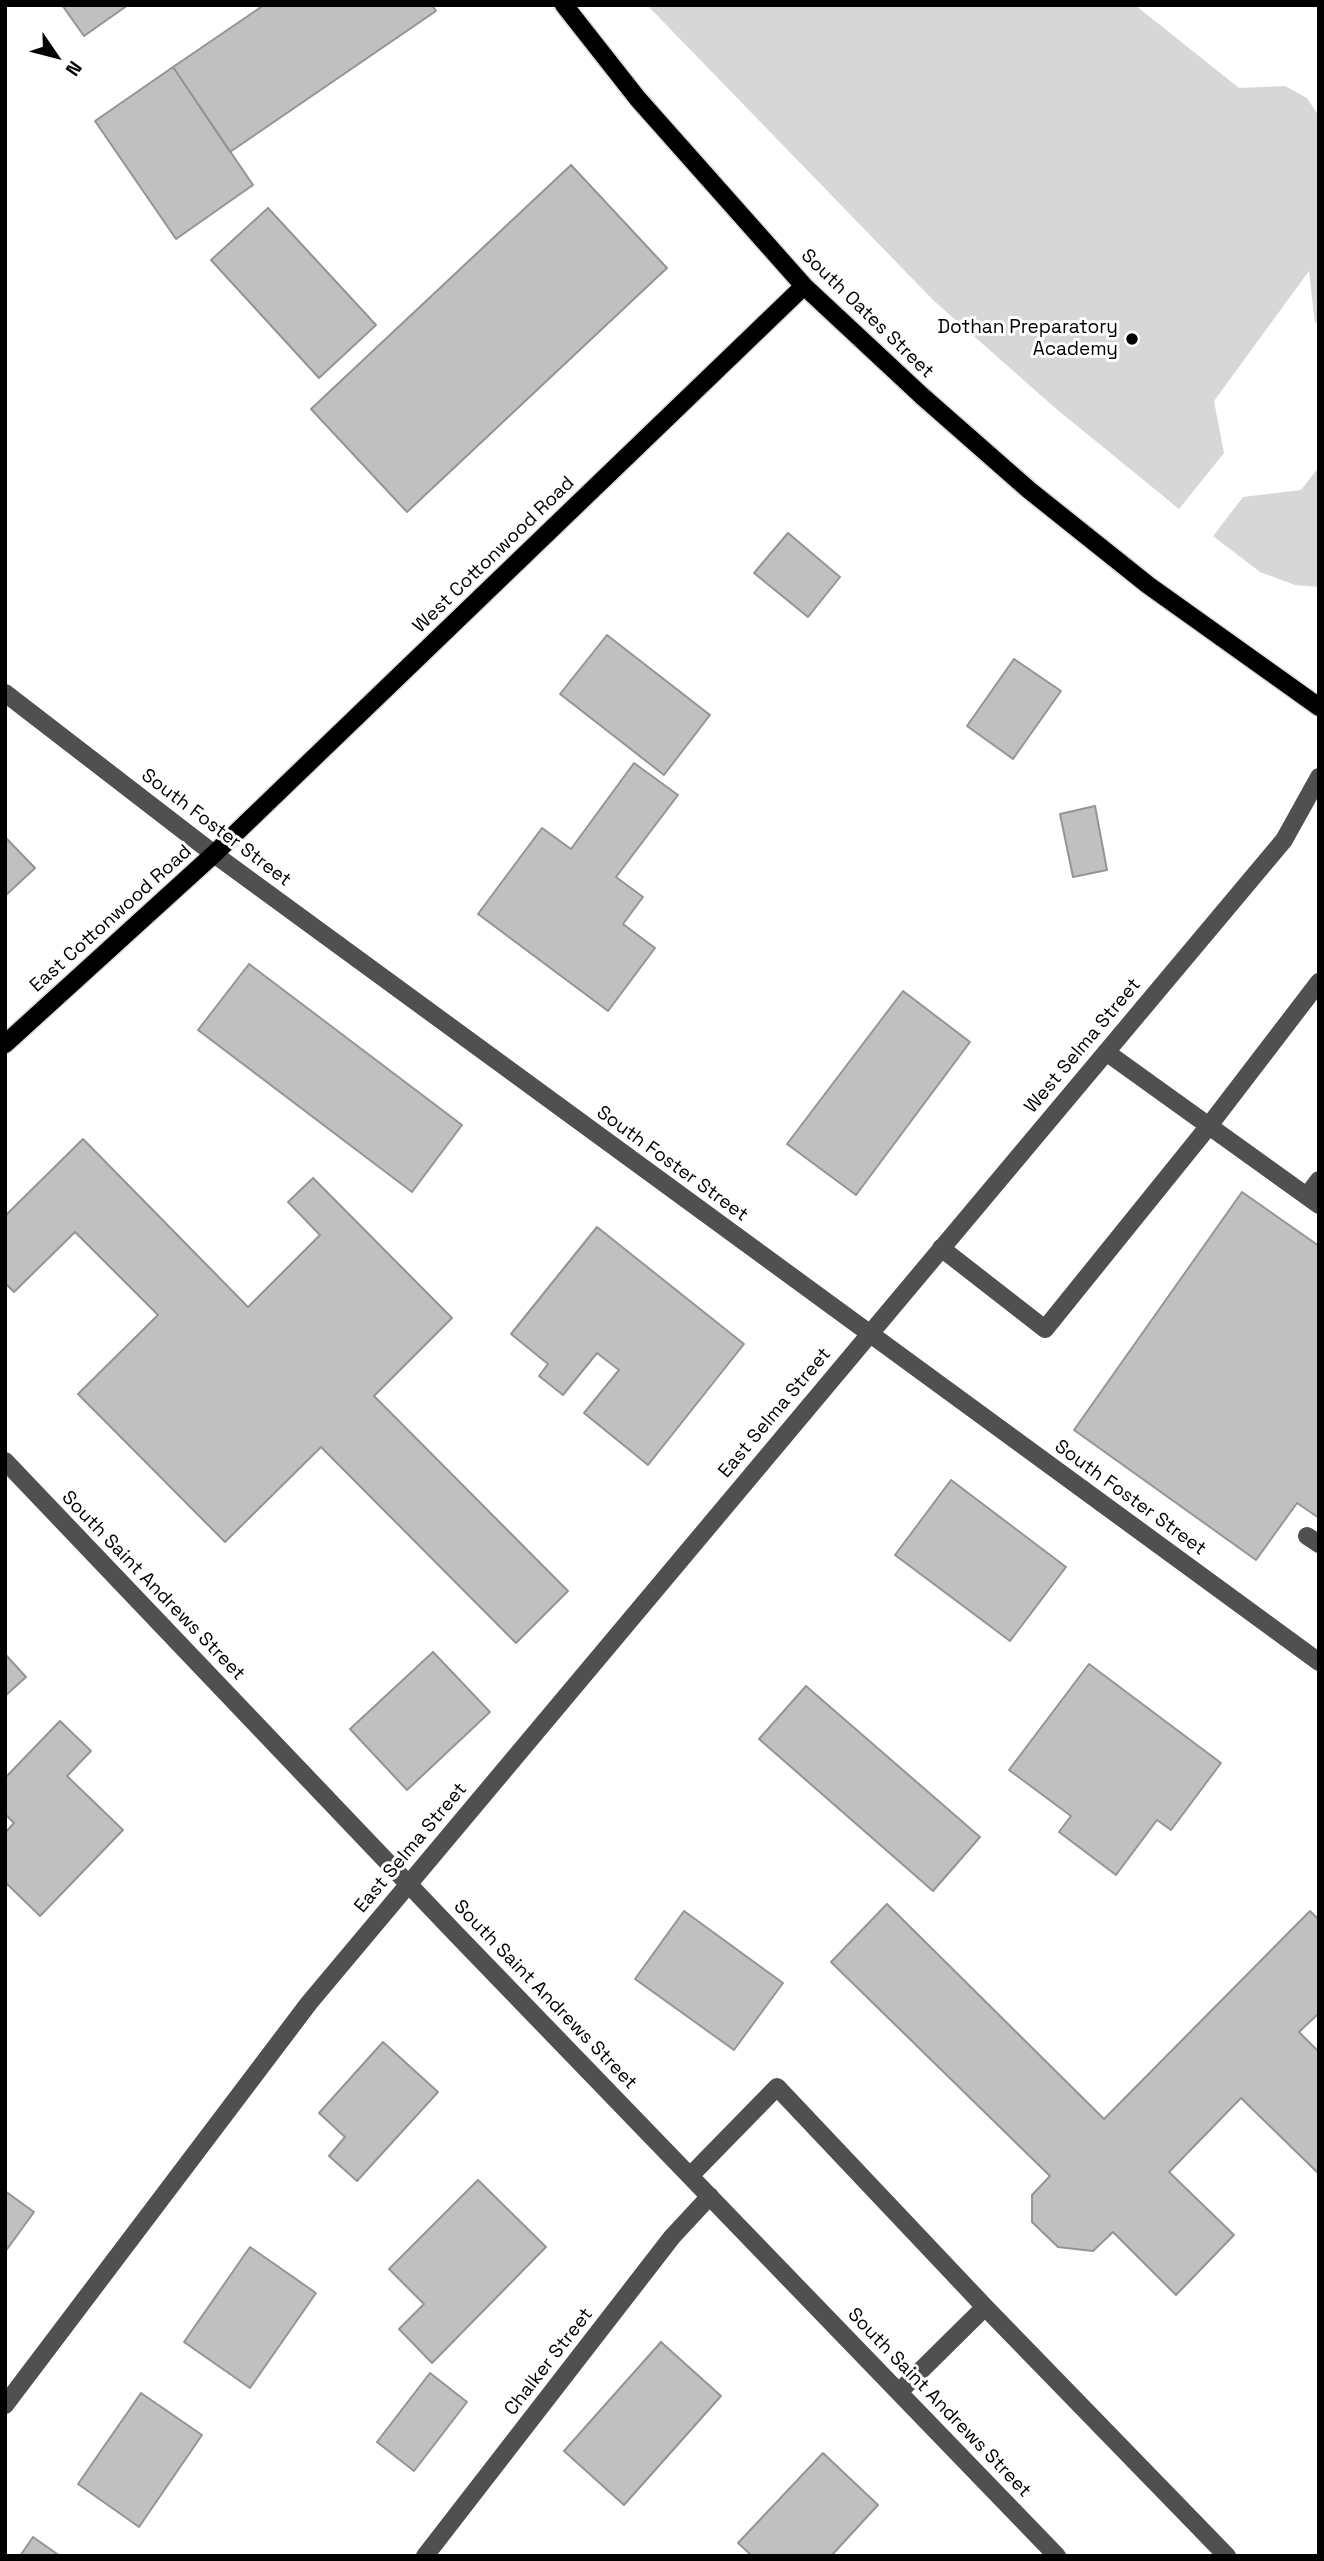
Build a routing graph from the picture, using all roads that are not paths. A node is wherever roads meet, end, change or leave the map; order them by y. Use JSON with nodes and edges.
{"nodes":[{"id":1,"x":564,"y":5,"type":"edge"},
{"id":2,"x":804,"y":286,"type":"junction"},
{"id":3,"x":5,"y":693,"type":"edge"},
{"id":4,"x":1319,"y":707,"type":"edge"},
{"id":5,"x":1319,"y":777,"type":"edge"},
{"id":6,"x":214,"y":853,"type":"junction"},
{"id":7,"x":1319,"y":982,"type":"edge"},
{"id":8,"x":5,"y":1044,"type":"edge"},
{"id":9,"x":1106,"y":1052,"type":"junction"},
{"id":10,"x":1208,"y":1127,"type":"junction"},
{"id":11,"x":1319,"y":1180,"type":"edge"},
{"id":12,"x":1313,"y":1200,"type":"edge"},
{"id":13,"x":941,"y":1248,"type":"junction"},
{"id":14,"x":869,"y":1334,"type":"junction"},
{"id":15,"x":5,"y":1461,"type":"edge"},
{"id":16,"x":1319,"y":1662,"type":"edge"},
{"id":17,"x":408,"y":1884,"type":"junction"},
{"id":18,"x":690,"y":2175,"type":"junction"},
{"id":19,"x":710,"y":2196,"type":"junction"},
{"id":20,"x":985,"y":2307,"type":"junction"},
{"id":21,"x":899,"y":2392,"type":"junction"},
{"id":22,"x":5,"y":2405,"type":"edge"},
{"id":23,"x":425,"y":2556,"type":"edge"},
{"id":24,"x":1057,"y":2556,"type":"edge"},
{"id":25,"x":1227,"y":2556,"type":"edge"}],
"edges":[{"from":1,"to":2,"type":"main road","name":"South Oates Street"},
{"from":2,"to":4,"type":"main road","name":"South Oates Street"},
{"from":2,"to":6,"type":"main road","name":"West Cottonwood Road"},
{"from":3,"to":6,"type":"street","name":"South Foster Street"},
{"from":5,"to":9,"type":"street","name":"West Selma Street"},
{"from":6,"to":8,"type":"main road","name":"East Cottonwood Road"},
{"from":6,"to":14,"type":"street","name":"South Foster Street"},
{"from":7,"to":10,"type":"street"},
{"from":9,"to":10,"type":"street"},
{"from":9,"to":13,"type":"street","name":"West Selma Street"},
{"from":10,"to":12,"type":"street"},
{"from":10,"to":13,"type":"street"},
{"from":11,"to":12,"type":"street"},
{"from":13,"to":14,"type":"street","name":"West Selma Street"},
{"from":14,"to":16,"type":"street","name":"South Foster Street"},
{"from":14,"to":17,"type":"street","name":"East Selma Street"},
{"from":15,"to":17,"type":"street","name":"South Saint Andrews Street"},
{"from":17,"to":18,"type":"street","name":"South Saint Andrews Street"},
{"from":17,"to":22,"type":"street","name":"East Selma Street"},
{"from":18,"to":19,"type":"street","name":"South Saint Andrews Street"},
{"from":18,"to":20,"type":"street"},
{"from":19,"to":21,"type":"street","name":"South Saint Andrews Street"},
{"from":19,"to":23,"type":"street","name":"Chalker Street"},
{"from":20,"to":21,"type":"street"},
{"from":20,"to":25,"type":"street"},
{"from":21,"to":24,"type":"street","name":"South Saint Andrews Street"}]}
